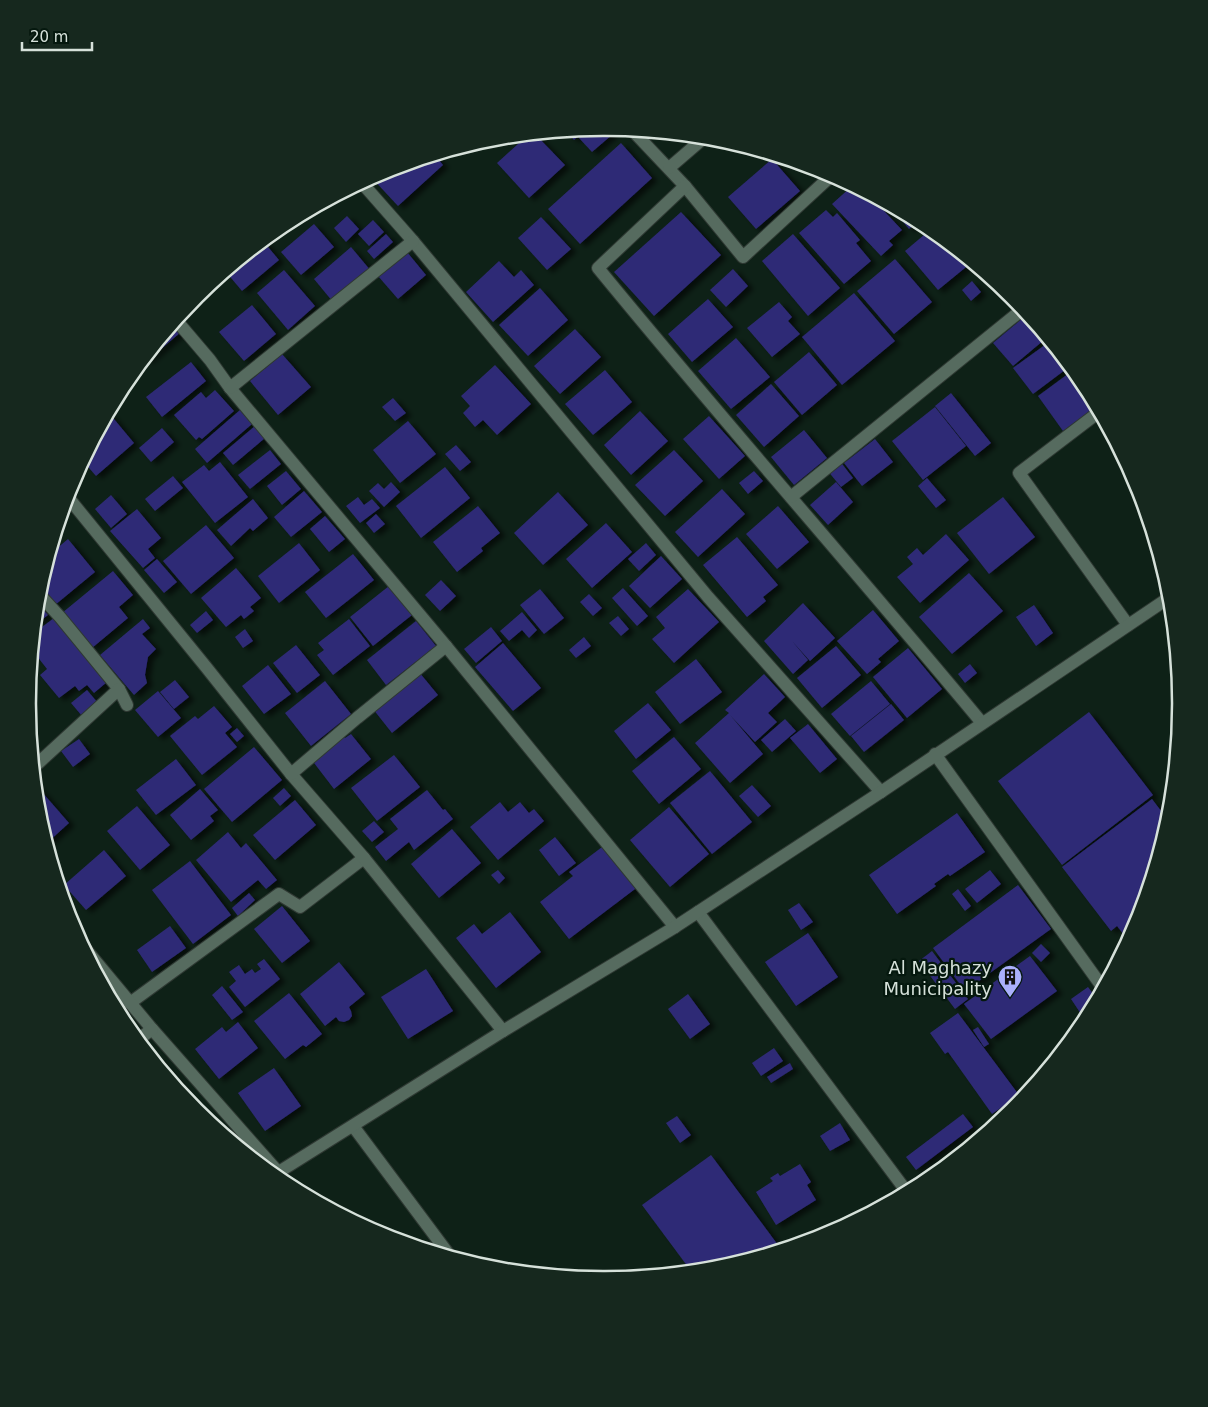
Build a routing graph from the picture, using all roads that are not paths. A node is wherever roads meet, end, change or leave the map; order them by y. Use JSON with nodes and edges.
{"nodes":[{"id":1,"x":639,"y":137,"type":"edge"},
{"id":2,"x":697,"y":144,"type":"edge"},
{"id":3,"x":669,"y":168,"type":"junction"},
{"id":4,"x":825,"y":181,"type":"edge"},
{"id":5,"x":685,"y":186,"type":"junction"},
{"id":6,"x":366,"y":188,"type":"edge"},
{"id":7,"x":412,"y":241,"type":"junction"},
{"id":8,"x":1017,"y":314,"type":"edge"},
{"id":9,"x":181,"y":325,"type":"edge"},
{"id":10,"x":230,"y":388,"type":"junction"},
{"id":11,"x":1094,"y":416,"type":"edge"},
{"id":12,"x":791,"y":497,"type":"junction"},
{"id":13,"x":73,"y":503,"type":"edge"},
{"id":14,"x":46,"y":601,"type":"edge"},
{"id":15,"x":1162,"y":602,"type":"edge"},
{"id":16,"x":1128,"y":625,"type":"junction"},
{"id":17,"x":446,"y":646,"type":"junction"},
{"id":18,"x":119,"y":689,"type":"junction"},
{"id":19,"x":127,"y":705,"type":"dead end"},
{"id":20,"x":982,"y":723,"type":"junction"},
{"id":21,"x":935,"y":754,"type":"junction"},
{"id":22,"x":39,"y":762,"type":"edge"},
{"id":23,"x":291,"y":774,"type":"junction"},
{"id":24,"x":881,"y":792,"type":"junction"},
{"id":25,"x":364,"y":858,"type":"junction"},
{"id":26,"x":698,"y":912,"type":"junction"},
{"id":27,"x":675,"y":928,"type":"junction"},
{"id":28,"x":103,"y":971,"type":"edge"},
{"id":29,"x":1099,"y":982,"type":"edge"},
{"id":30,"x":130,"y":1003,"type":"junction"},
{"id":31,"x":152,"y":1029,"type":"junction"},
{"id":32,"x":503,"y":1031,"type":"junction"},
{"id":33,"x":144,"y":1035,"type":"edge"},
{"id":34,"x":353,"y":1126,"type":"junction"},
{"id":35,"x":260,"y":1156,"type":"edge"},
{"id":36,"x":281,"y":1171,"type":"edge"},
{"id":37,"x":903,"y":1186,"type":"edge"},
{"id":38,"x":444,"y":1248,"type":"edge"}],
"edges":[{"from":1,"to":3,"type":"street"},
{"from":2,"to":3,"type":"street"},
{"from":3,"to":5,"type":"street"},
{"from":4,"to":5,"type":"street"},
{"from":5,"to":12,"type":"street"},
{"from":6,"to":7,"type":"street"},
{"from":7,"to":10,"type":"street"},
{"from":7,"to":24,"type":"street"},
{"from":8,"to":12,"type":"street"},
{"from":9,"to":10,"type":"street"},
{"from":10,"to":17,"type":"street"},
{"from":11,"to":16,"type":"street"},
{"from":12,"to":20,"type":"street"},
{"from":13,"to":23,"type":"street"},
{"from":14,"to":18,"type":"street"},
{"from":15,"to":16,"type":"street"},
{"from":16,"to":20,"type":"street"},
{"from":17,"to":23,"type":"street"},
{"from":17,"to":27,"type":"street"},
{"from":18,"to":19,"type":"street"},
{"from":18,"to":22,"type":"street"},
{"from":20,"to":21,"type":"street"},
{"from":21,"to":24,"type":"street"},
{"from":21,"to":29,"type":"street"},
{"from":23,"to":25,"type":"street"},
{"from":24,"to":26,"type":"street"},
{"from":25,"to":30,"type":"street"},
{"from":25,"to":32,"type":"street"},
{"from":26,"to":27,"type":"street"},
{"from":26,"to":37,"type":"street"},
{"from":27,"to":32,"type":"street"},
{"from":28,"to":30,"type":"street"},
{"from":30,"to":31,"type":"street"},
{"from":31,"to":33,"type":"street"},
{"from":31,"to":35,"type":"street"},
{"from":32,"to":34,"type":"street"},
{"from":34,"to":36,"type":"street"},
{"from":34,"to":38,"type":"street"}]}
